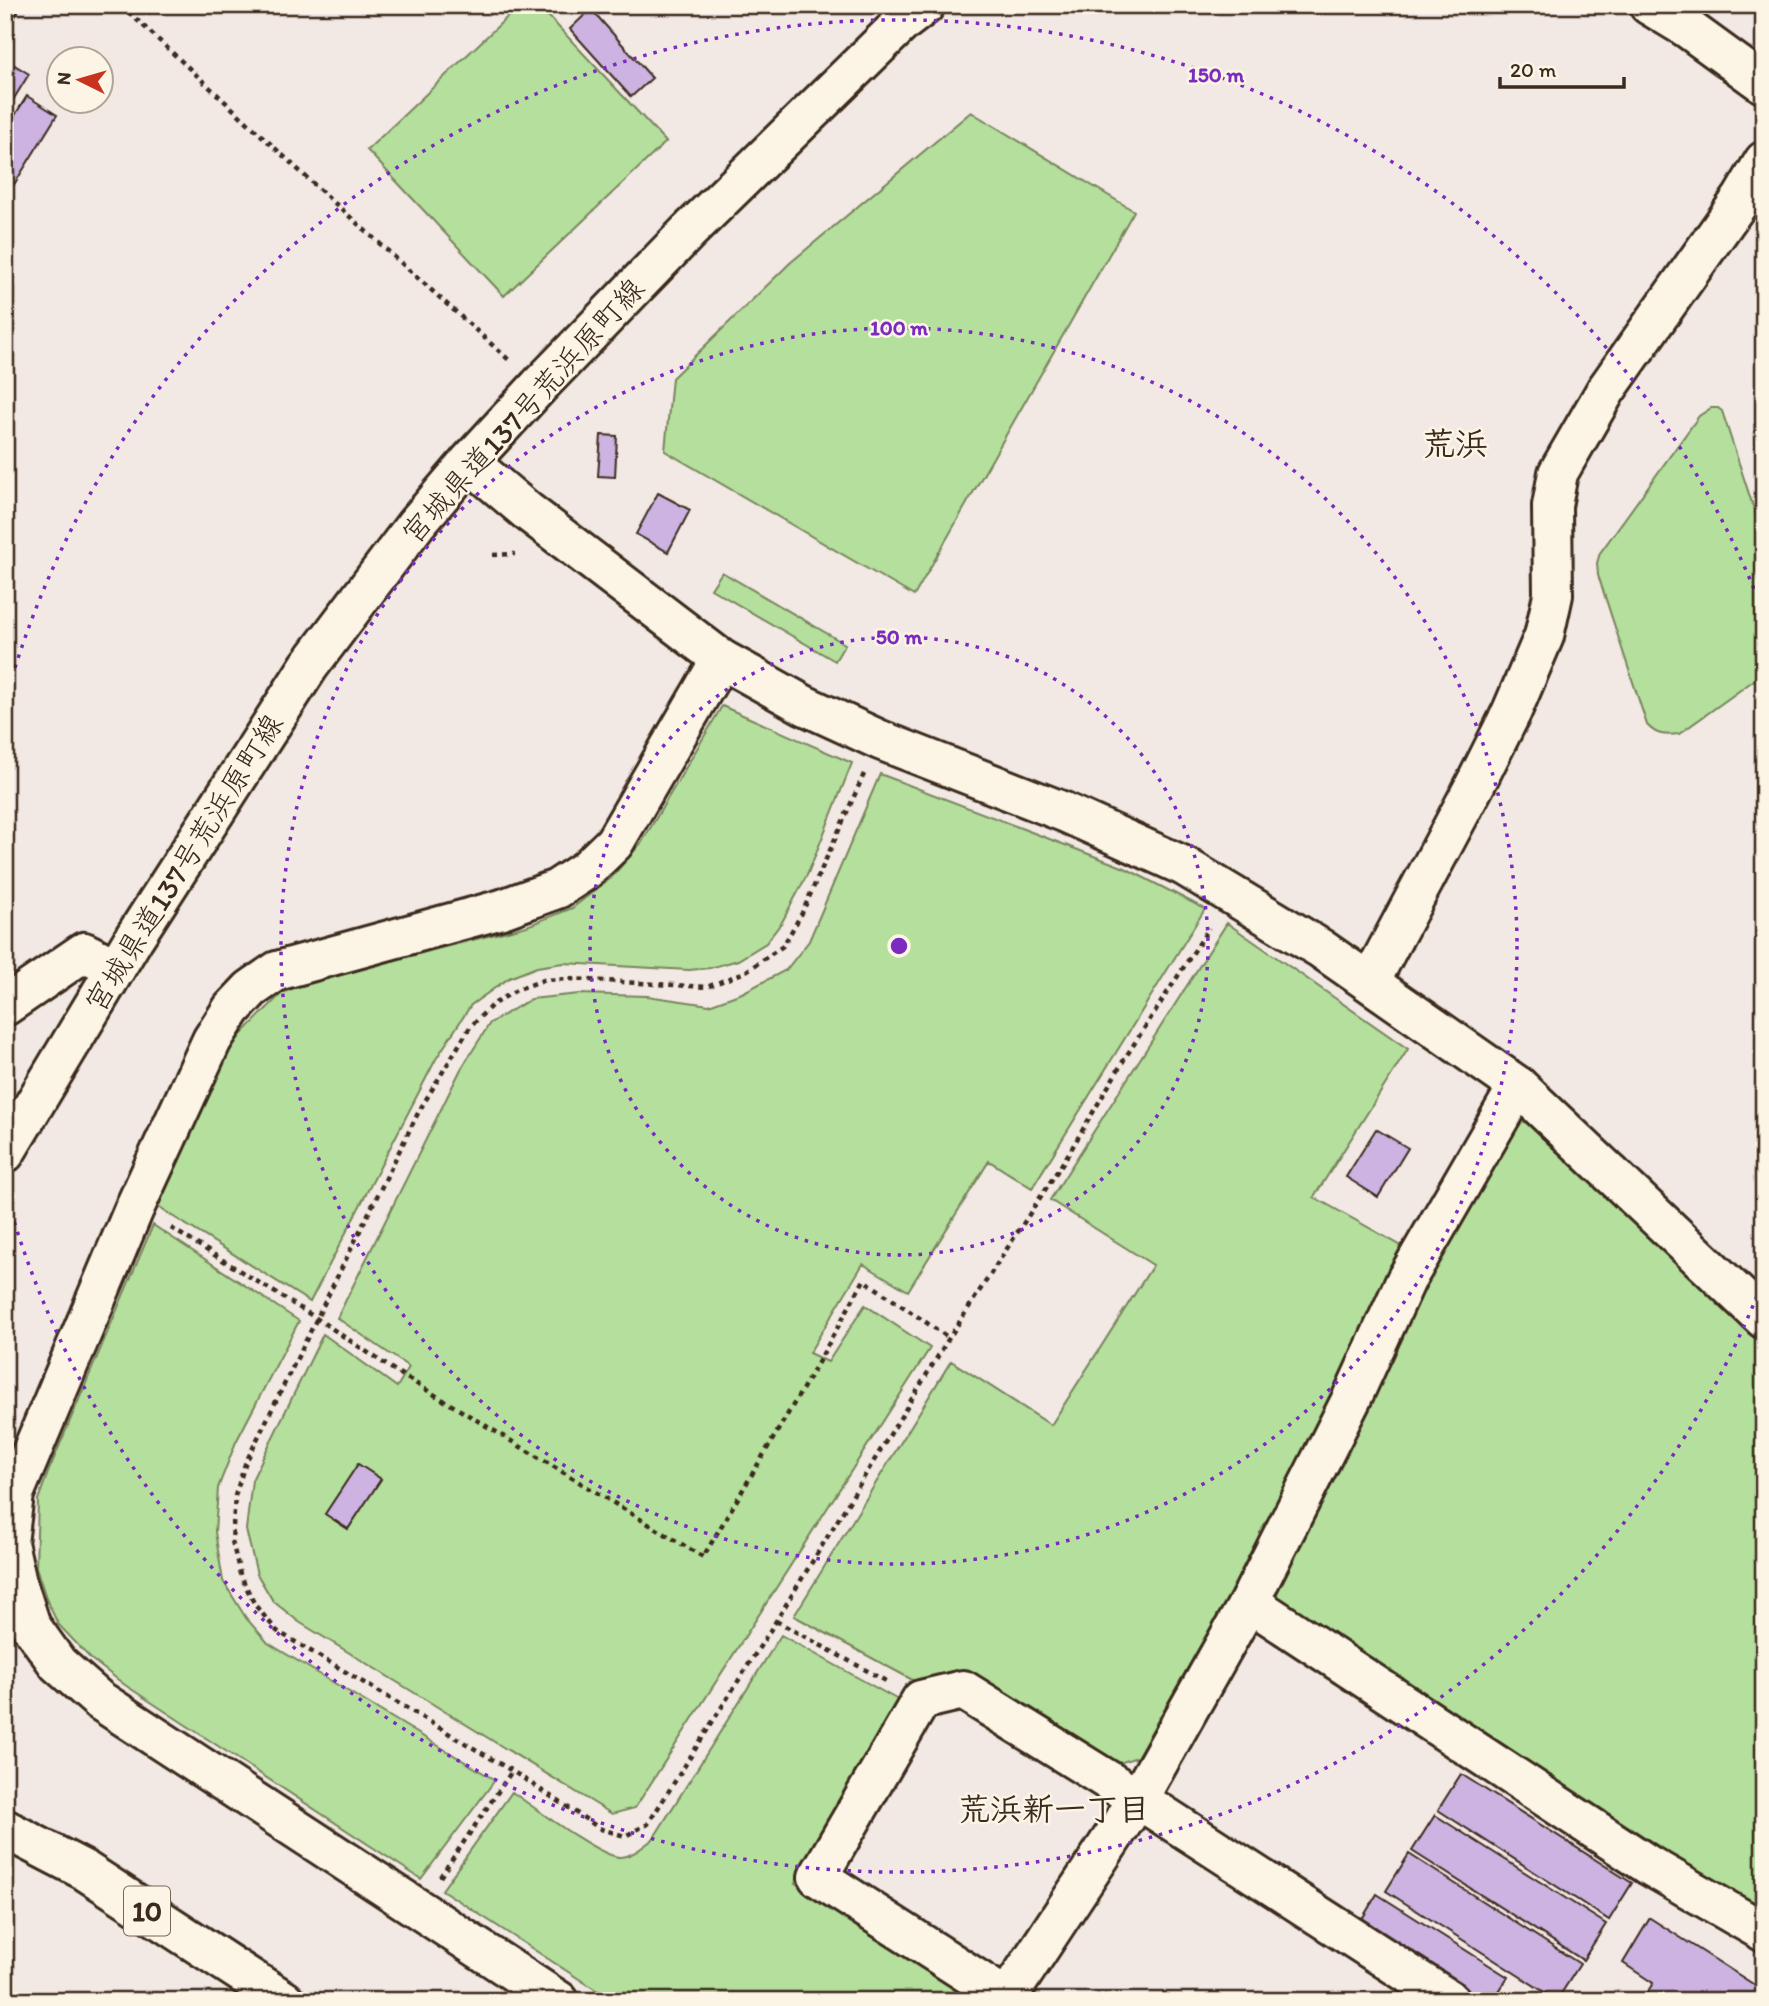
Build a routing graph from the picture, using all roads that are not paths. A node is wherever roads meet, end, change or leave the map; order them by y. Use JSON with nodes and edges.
{"nodes":[{"id":1,"x":925,"y":5,"type":"edge"},
{"id":2,"x":1649,"y":5,"type":"edge"},
{"id":3,"x":1764,"y":84,"type":"edge"},
{"id":4,"x":1764,"y":161,"type":"edge"},
{"id":5,"x":469,"y":462,"type":"junction"},
{"id":6,"x":721,"y":659,"type":"junction"},
{"id":7,"x":116,"y":968,"type":"junction"},
{"id":8,"x":1370,"y":982,"type":"junction"},
{"id":9,"x":5,"y":1006,"type":"edge"},
{"id":10,"x":1518,"y":1086,"type":"junction"},
{"id":11,"x":5,"y":1153,"type":"edge"},
{"id":12,"x":1764,"y":1319,"type":"edge"},
{"id":13,"x":1249,"y":1602,"type":"junction"},
{"id":14,"x":1138,"y":1798,"type":"junction"},
{"id":15,"x":5,"y":1829,"type":"edge"},
{"id":16,"x":1764,"y":1932,"type":"edge"},
{"id":17,"x":1008,"y":2000,"type":"edge"},
{"id":18,"x":285,"y":2001,"type":"edge"},
{"id":19,"x":559,"y":2001,"type":"edge"},
{"id":20,"x":1451,"y":2001,"type":"edge"}],
"edges":[{"from":1,"to":5,"type":"street","name":"宮城県道137号荒浜原町線"},
{"from":2,"to":3,"type":"street"},
{"from":4,"to":8,"type":"street"},
{"from":5,"to":6,"type":"street"},
{"from":5,"to":7,"type":"street","name":"宮城県道137号荒浜原町線"},
{"from":6,"to":8,"type":"street"},
{"from":6,"to":19,"type":"street"},
{"from":7,"to":9,"type":"street"},
{"from":7,"to":11,"type":"street","name":"宮城県道137号荒浜原町線"},
{"from":8,"to":10,"type":"street"},
{"from":10,"to":12,"type":"street"},
{"from":10,"to":13,"type":"street"},
{"from":13,"to":14,"type":"street"},
{"from":13,"to":16,"type":"street"},
{"from":14,"to":17,"type":"street"},
{"from":14,"to":17,"type":"street"},
{"from":14,"to":20,"type":"street"},
{"from":15,"to":18,"type":"street","number":"10"}]}
